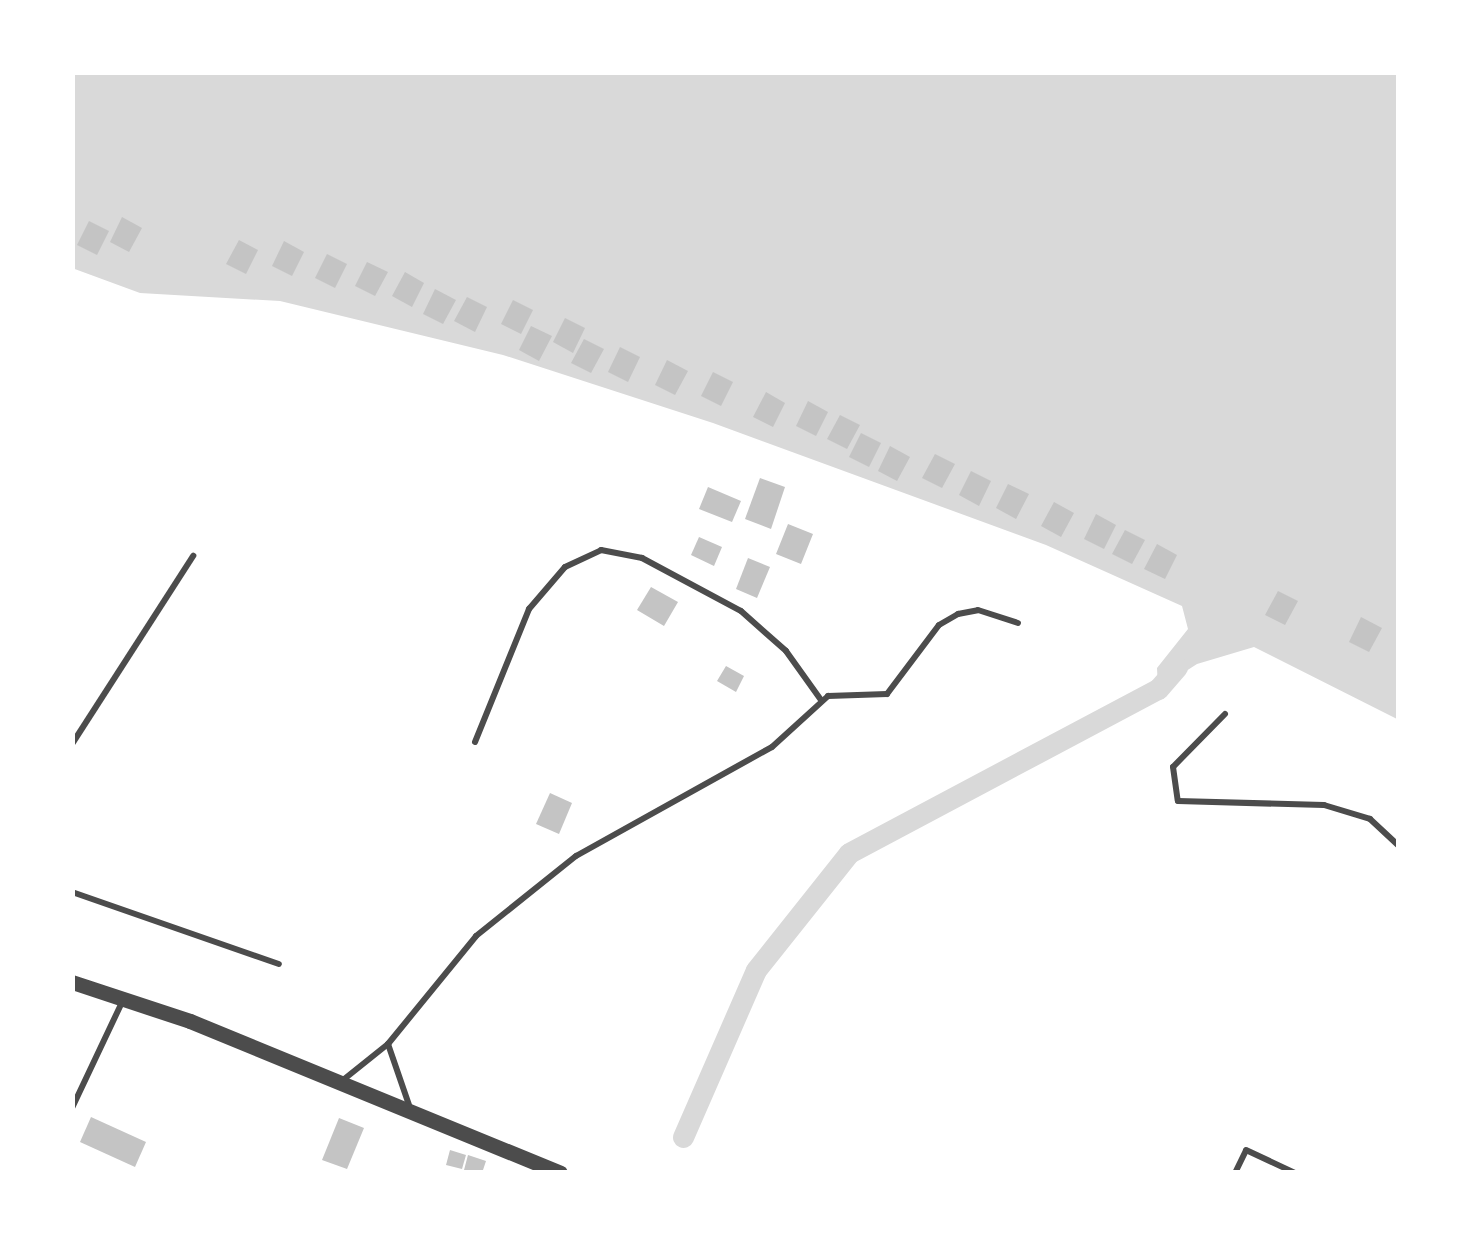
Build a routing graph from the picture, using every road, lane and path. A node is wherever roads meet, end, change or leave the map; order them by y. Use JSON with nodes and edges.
{"nodes":[{"id":1,"x":193,"y":556,"type":"dead end"},
{"id":2,"x":1018,"y":623,"type":"dead end"},
{"id":3,"x":821,"y":700,"type":"junction"},
{"id":4,"x":1225,"y":714,"type":"dead end"},
{"id":5,"x":475,"y":742,"type":"dead end"},
{"id":6,"x":72,"y":744,"type":"edge"},
{"id":7,"x":1399,"y":846,"type":"edge"},
{"id":8,"x":72,"y":892,"type":"edge"},
{"id":9,"x":278,"y":964,"type":"dead end"},
{"id":10,"x":72,"y":982,"type":"edge"},
{"id":11,"x":124,"y":999,"type":"junction"},
{"id":12,"x":388,"y":1044,"type":"junction"},
{"id":13,"x":339,"y":1082,"type":"junction"},
{"id":14,"x":72,"y":1108,"type":"edge"},
{"id":15,"x":412,"y":1112,"type":"junction"},
{"id":16,"x":560,"y":1173,"type":"edge"},
{"id":17,"x":1235,"y":1173,"type":"edge"},
{"id":18,"x":1295,"y":1173,"type":"edge"}],
"edges":[{"from":1,"to":6,"type":"lane"},
{"from":2,"to":3,"type":"lane"},
{"from":3,"to":5,"type":"lane"},
{"from":3,"to":12,"type":"lane"},
{"from":4,"to":7,"type":"lane"},
{"from":8,"to":9,"type":"lane"},
{"from":10,"to":11,"type":"street"},
{"from":11,"to":13,"type":"street"},
{"from":11,"to":14,"type":"lane"},
{"from":12,"to":13,"type":"lane"},
{"from":12,"to":15,"type":"lane"},
{"from":13,"to":15,"type":"street"},
{"from":15,"to":16,"type":"street"},
{"from":17,"to":18,"type":"lane"}]}
